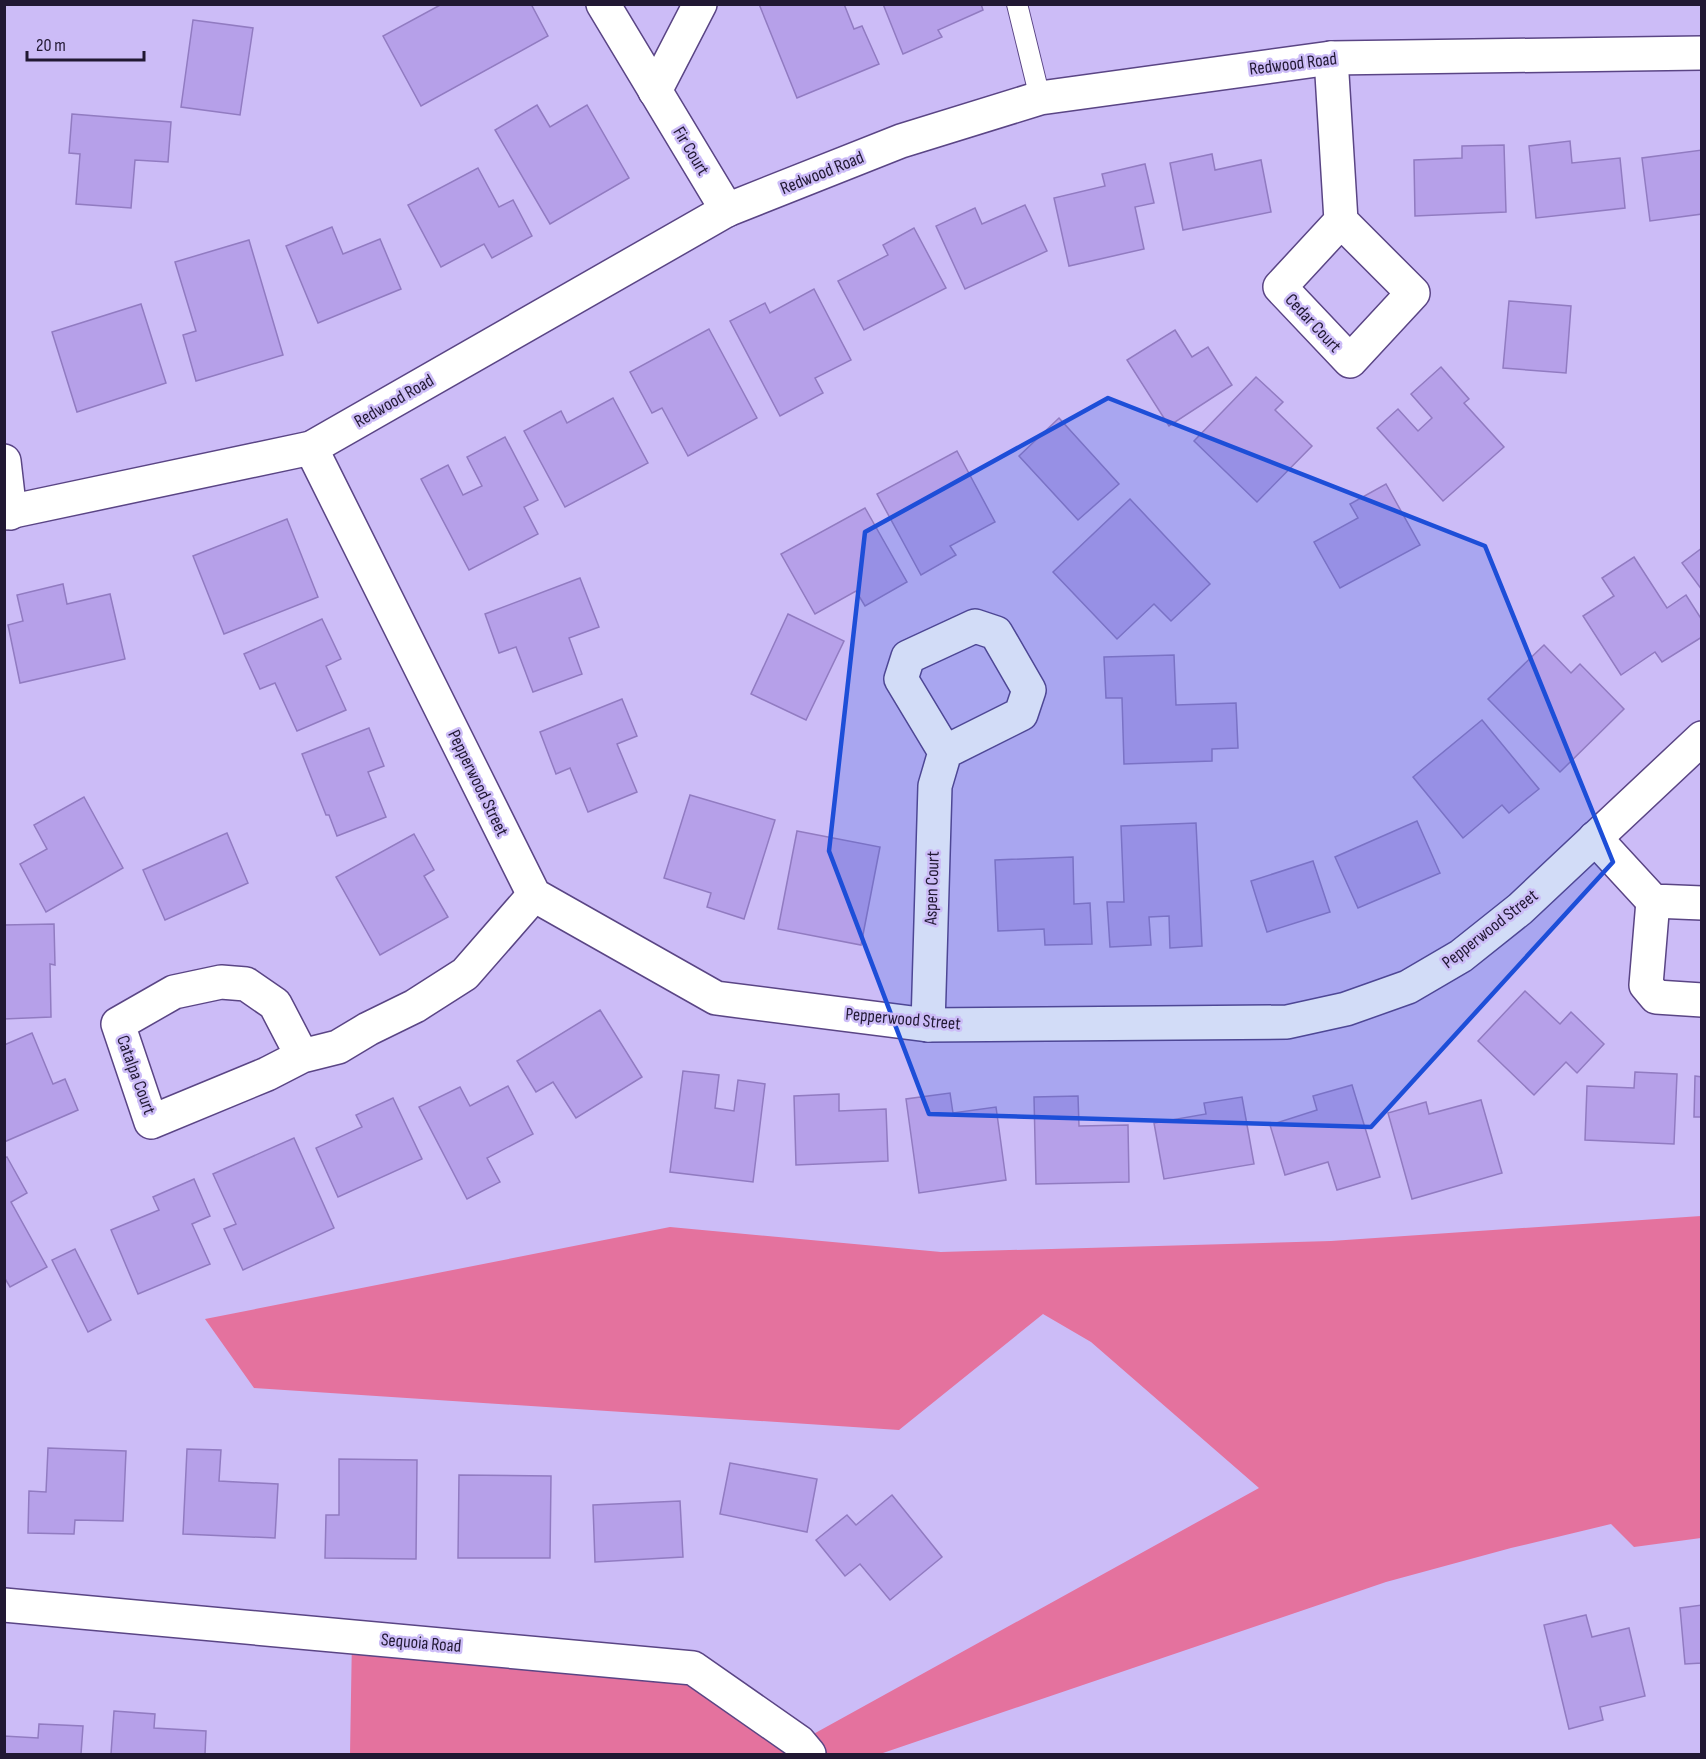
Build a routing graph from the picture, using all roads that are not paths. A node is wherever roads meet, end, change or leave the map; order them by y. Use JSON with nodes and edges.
{"nodes":[{"id":1,"x":603,"y":4,"type":"edge"},
{"id":2,"x":700,"y":4,"type":"edge"},
{"id":3,"x":1017,"y":4,"type":"edge"},
{"id":4,"x":1701,"y":53,"type":"edge"},
{"id":5,"x":1331,"y":58,"type":"junction"},
{"id":6,"x":655,"y":91,"type":"junction"},
{"id":7,"x":1040,"y":98,"type":"junction"},
{"id":8,"x":727,"y":210,"type":"junction"},
{"id":9,"x":1341,"y":221,"type":"dead end"},
{"id":10,"x":311,"y":448,"type":"junction"},
{"id":11,"x":4,"y":461,"type":"edge"},
{"id":12,"x":7,"y":513,"type":"edge"},
{"id":13,"x":1701,"y":738,"type":"edge"},
{"id":14,"x":945,"y":752,"type":"dead end"},
{"id":15,"x":1595,"y":838,"type":"junction"},
{"id":16,"x":534,"y":895,"type":"junction"},
{"id":17,"x":1653,"y":901,"type":"junction"},
{"id":18,"x":1701,"y":903,"type":"edge"},
{"id":19,"x":1701,"y":1000,"type":"edge"},
{"id":20,"x":928,"y":1025,"type":"junction"},
{"id":21,"x":302,"y":1056,"type":"junction"},
{"id":22,"x":4,"y":1605,"type":"edge"},
{"id":23,"x":809,"y":1755,"type":"edge"}],
"edges":[{"from":1,"to":6,"type":"street","name":"Fir Court"},
{"from":2,"to":6,"type":"street"},
{"from":3,"to":7,"type":"lane"},
{"from":4,"to":5,"type":"street","name":"Redwood Road"},
{"from":5,"to":7,"type":"street","name":"Redwood Road"},
{"from":5,"to":9,"type":"street"},
{"from":6,"to":8,"type":"street","name":"Fir Court"},
{"from":7,"to":8,"type":"street","name":"Redwood Road"},
{"from":8,"to":10,"type":"street","name":"Redwood Road"},
{"from":10,"to":12,"type":"street","name":"Redwood Road"},
{"from":10,"to":16,"type":"street","name":"Pepperwood Street"},
{"from":11,"to":12,"type":"street"},
{"from":13,"to":15,"type":"street","name":"Pepperwood Street"},
{"from":14,"to":20,"type":"street","name":"Aspen Court"},
{"from":15,"to":17,"type":"street"},
{"from":15,"to":20,"type":"street","name":"Pepperwood Street"},
{"from":16,"to":20,"type":"street","name":"Pepperwood Street"},
{"from":16,"to":21,"type":"street","name":"Catalpa Court"},
{"from":17,"to":18,"type":"street"},
{"from":17,"to":19,"type":"street"},
{"from":21,"to":21,"type":"street","name":"Catalpa Court"},
{"from":22,"to":23,"type":"street","name":"Sequoia Road"}]}
